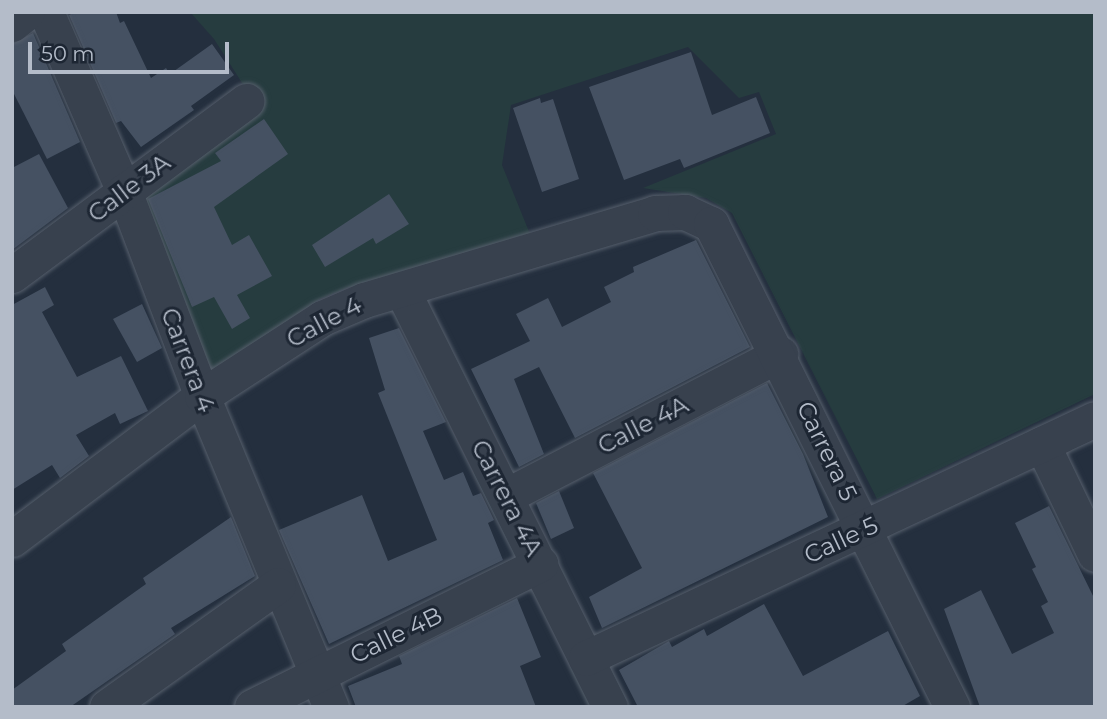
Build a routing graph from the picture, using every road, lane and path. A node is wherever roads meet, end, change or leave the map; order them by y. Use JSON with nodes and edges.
{"nodes":[{"id":1,"x":27,"y":12,"type":"edge"},
{"id":2,"x":46,"y":12,"type":"edge"},
{"id":3,"x":12,"y":23,"type":"edge"},
{"id":4,"x":246,"y":101,"type":"dead end"},
{"id":5,"x":124,"y":191,"type":"junction"},
{"id":6,"x":685,"y":212,"type":"joint"},
{"id":7,"x":12,"y":275,"type":"edge"},
{"id":8,"x":402,"y":290,"type":"junction"},
{"id":9,"x":780,"y":354,"type":"junction"},
{"id":10,"x":202,"y":396,"type":"junction"},
{"id":11,"x":1095,"y":419,"type":"edge"},
{"id":12,"x":1042,"y":444,"type":"junction"},
{"id":13,"x":506,"y":496,"type":"junction"},
{"id":14,"x":865,"y":529,"type":"junction"},
{"id":15,"x":12,"y":539,"type":"edge"},
{"id":16,"x":1095,"y":554,"type":"edge"},
{"id":17,"x":540,"y":564,"type":"junction"},
{"id":18,"x":278,"y":585,"type":"junction"},
{"id":19,"x":586,"y":658,"type":"junction"},
{"id":20,"x":317,"y":674,"type":"junction"},
{"id":21,"x":603,"y":704,"type":"edge"},
{"id":22,"x":107,"y":707,"type":"edge"},
{"id":23,"x":252,"y":707,"type":"edge"},
{"id":24,"x":331,"y":707,"type":"edge"},
{"id":25,"x":952,"y":707,"type":"edge"}],
"edges":[{"from":1,"to":3,"type":"street"},
{"from":2,"to":5,"type":"street","name":"Carrera 4"},
{"from":4,"to":5,"type":"street","name":"Calle 3A"},
{"from":5,"to":7,"type":"street","name":"Calle 3A"},
{"from":5,"to":10,"type":"street","name":"Carrera 4"},
{"from":6,"to":8,"type":"street","name":"Calle 4"},
{"from":6,"to":9,"type":"street","name":"Carrera 5"},
{"from":8,"to":10,"type":"street","name":"Calle 4"},
{"from":8,"to":13,"type":"street","name":"Carrera 4A"},
{"from":9,"to":13,"type":"street","name":"Calle 4A"},
{"from":9,"to":14,"type":"street","name":"Carrera 5"},
{"from":10,"to":15,"type":"street","name":"Calle 4"},
{"from":10,"to":18,"type":"street","name":"Carrera 4"},
{"from":11,"to":12,"type":"street","name":"Calle 5"},
{"from":12,"to":14,"type":"street","name":"Calle 5"},
{"from":12,"to":16,"type":"street"},
{"from":13,"to":17,"type":"street","name":"Carrera 4A"},
{"from":14,"to":19,"type":"street","name":"Calle 5"},
{"from":14,"to":25,"type":"street","name":"Carrera 5"},
{"from":17,"to":19,"type":"street","name":"Carrera 4A"},
{"from":17,"to":20,"type":"street","name":"Calle 4B"},
{"from":18,"to":20,"type":"street","name":"Carrera 4"},
{"from":18,"to":22,"type":"street"},
{"from":19,"to":21,"type":"street","name":"Carrera 4A"},
{"from":20,"to":23,"type":"street","name":"Calle 4B"},
{"from":20,"to":24,"type":"street","name":"Carrera 4"}]}
